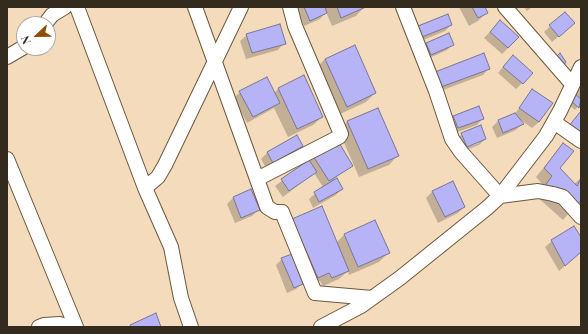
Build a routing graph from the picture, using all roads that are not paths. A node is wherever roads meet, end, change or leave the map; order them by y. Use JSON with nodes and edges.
{"nodes":[{"id":1,"x":65,"y":7,"type":"edge"},
{"id":2,"x":77,"y":7,"type":"edge"},
{"id":3,"x":195,"y":7,"type":"edge"},
{"id":4,"x":241,"y":7,"type":"edge"},
{"id":5,"x":290,"y":7,"type":"edge"},
{"id":6,"x":403,"y":7,"type":"edge"},
{"id":7,"x":505,"y":7,"type":"edge"},
{"id":8,"x":51,"y":16,"type":"edge"},
{"id":9,"x":16,"y":52,"type":"edge"},
{"id":10,"x":7,"y":57,"type":"edge"},
{"id":11,"x":216,"y":62,"type":"junction"},
{"id":12,"x":581,"y":68,"type":"edge"},
{"id":13,"x":572,"y":84,"type":"junction"},
{"id":14,"x":554,"y":122,"type":"junction"},
{"id":15,"x":581,"y":141,"type":"edge"},
{"id":16,"x":7,"y":159,"type":"edge"},
{"id":17,"x":257,"y":178,"type":"junction"},
{"id":18,"x":145,"y":188,"type":"junction"},
{"id":19,"x":500,"y":196,"type":"junction"},
{"id":20,"x":581,"y":216,"type":"edge"},
{"id":21,"x":372,"y":298,"type":"junction"},
{"id":22,"x":39,"y":327,"type":"edge"},
{"id":23,"x":68,"y":327,"type":"edge"},
{"id":24,"x":76,"y":327,"type":"edge"},
{"id":25,"x":191,"y":327,"type":"edge"},
{"id":26,"x":321,"y":327,"type":"edge"}],
"edges":[{"from":1,"to":8,"type":"street"},
{"from":2,"to":18,"type":"street"},
{"from":3,"to":11,"type":"street"},
{"from":4,"to":11,"type":"street"},
{"from":5,"to":17,"type":"street"},
{"from":6,"to":19,"type":"street"},
{"from":7,"to":13,"type":"street"},
{"from":9,"to":10,"type":"street"},
{"from":11,"to":17,"type":"street"},
{"from":11,"to":18,"type":"street"},
{"from":12,"to":13,"type":"street"},
{"from":13,"to":14,"type":"street"},
{"from":14,"to":15,"type":"street"},
{"from":14,"to":19,"type":"street"},
{"from":16,"to":24,"type":"street"},
{"from":17,"to":21,"type":"street"},
{"from":18,"to":25,"type":"street"},
{"from":19,"to":20,"type":"street"},
{"from":19,"to":21,"type":"street"},
{"from":21,"to":26,"type":"street"},
{"from":22,"to":23,"type":"street"}]}
